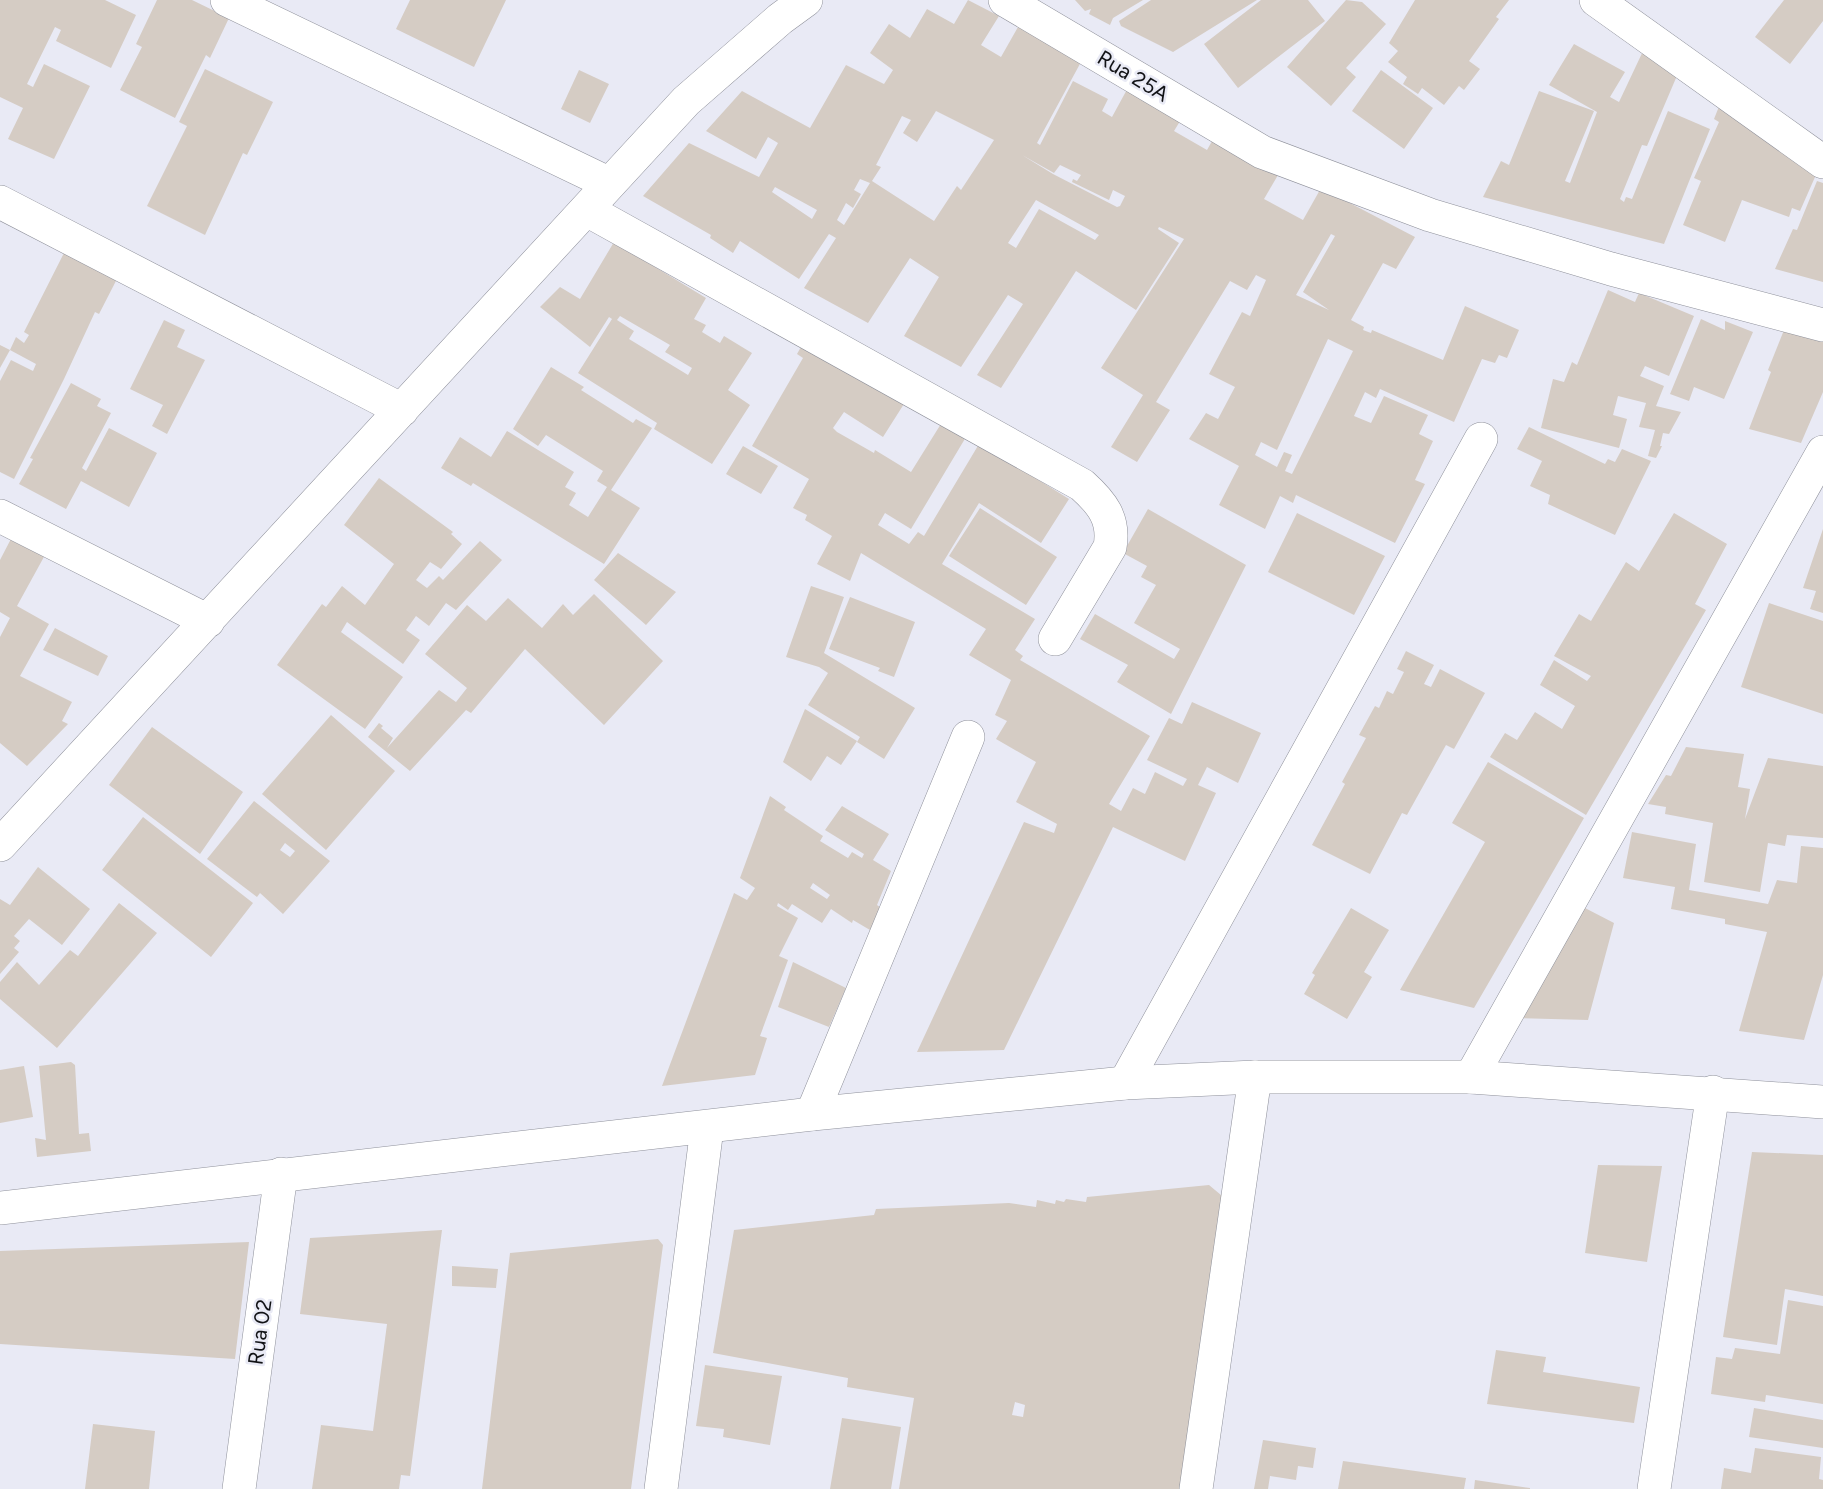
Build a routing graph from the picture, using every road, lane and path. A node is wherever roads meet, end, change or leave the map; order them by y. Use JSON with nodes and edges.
{"nodes":[{"id":1,"x":227,"y":0,"type":"edge"},
{"id":2,"x":806,"y":0,"type":"edge"},
{"id":3,"x":1005,"y":0,"type":"edge"},
{"id":4,"x":1596,"y":0,"type":"edge"},
{"id":5,"x":1823,"y":162,"type":"edge"},
{"id":6,"x":608,"y":183,"type":"junction"},
{"id":7,"x":0,"y":202,"type":"edge"},
{"id":8,"x":587,"y":210,"type":"junction"},
{"id":9,"x":1823,"y":325,"type":"edge"},
{"id":10,"x":402,"y":410,"type":"junction"},
{"id":11,"x":1481,"y":439,"type":"dead end"},
{"id":12,"x":1823,"y":452,"type":"edge"},
{"id":13,"x":0,"y":516,"type":"edge"},
{"id":14,"x":208,"y":621,"type":"junction"},
{"id":15,"x":1055,"y":639,"type":"dead end"},
{"id":16,"x":968,"y":737,"type":"dead end"},
{"id":17,"x":0,"y":845,"type":"edge"},
{"id":18,"x":1255,"y":1077,"type":"junction"},
{"id":19,"x":1471,"y":1077,"type":"junction"},
{"id":20,"x":1125,"y":1083,"type":"junction"},
{"id":21,"x":1713,"y":1092,"type":"junction"},
{"id":22,"x":1823,"y":1102,"type":"edge"},
{"id":23,"x":812,"y":1114,"type":"junction"},
{"id":24,"x":707,"y":1128,"type":"junction"},
{"id":25,"x":281,"y":1174,"type":"junction"},
{"id":26,"x":0,"y":1208,"type":"edge"},
{"id":27,"x":238,"y":1489,"type":"edge"},
{"id":28,"x":661,"y":1489,"type":"edge"},
{"id":29,"x":1196,"y":1489,"type":"edge"},
{"id":30,"x":1654,"y":1489,"type":"edge"}],
"edges":[{"from":1,"to":6,"type":"street"},
{"from":2,"to":6,"type":"street"},
{"from":3,"to":9,"type":"street","name":"Rua 25A"},
{"from":4,"to":5,"type":"street"},
{"from":6,"to":8,"type":"street"},
{"from":7,"to":10,"type":"street"},
{"from":8,"to":10,"type":"street"},
{"from":8,"to":15,"type":"street"},
{"from":10,"to":14,"type":"street"},
{"from":11,"to":20,"type":"street"},
{"from":12,"to":19,"type":"street"},
{"from":13,"to":14,"type":"street"},
{"from":14,"to":17,"type":"street"},
{"from":16,"to":23,"type":"street"},
{"from":18,"to":19,"type":"street"},
{"from":18,"to":20,"type":"street"},
{"from":18,"to":29,"type":"street"},
{"from":19,"to":21,"type":"street"},
{"from":20,"to":23,"type":"street"},
{"from":21,"to":22,"type":"street"},
{"from":21,"to":30,"type":"street"},
{"from":23,"to":24,"type":"street"},
{"from":24,"to":25,"type":"street"},
{"from":24,"to":28,"type":"street"},
{"from":25,"to":26,"type":"street"},
{"from":25,"to":27,"type":"street","name":"Rua 02"}]}
